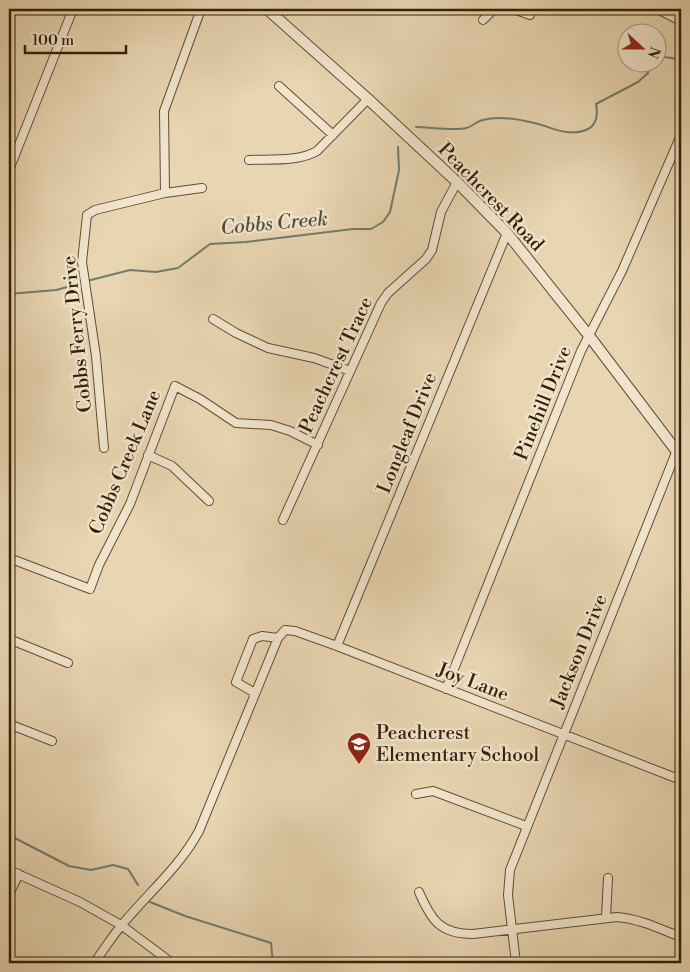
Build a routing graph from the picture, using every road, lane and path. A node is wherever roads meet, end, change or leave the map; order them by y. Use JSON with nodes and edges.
{"nodes":[{"id":1,"x":73,"y":9,"type":"edge"},
{"id":2,"x":201,"y":9,"type":"edge"},
{"id":3,"x":267,"y":9,"type":"edge"},
{"id":4,"x":494,"y":9,"type":"edge"},
{"id":5,"x":513,"y":9,"type":"edge"},
{"id":6,"x":657,"y":9,"type":"edge"},
{"id":7,"x":530,"y":15,"type":"dead end"},
{"id":8,"x":483,"y":20,"type":"dead end"},
{"id":9,"x":681,"y":21,"type":"edge"},
{"id":10,"x":279,"y":86,"type":"dead end"},
{"id":11,"x":368,"y":99,"type":"junction"},
{"id":12,"x":333,"y":135,"type":"junction"},
{"id":13,"x":681,"y":135,"type":"edge"},
{"id":14,"x":249,"y":160,"type":"dead end"},
{"id":15,"x":9,"y":170,"type":"edge"},
{"id":16,"x":457,"y":182,"type":"junction"},
{"id":17,"x":202,"y":188,"type":"dead end"},
{"id":18,"x":165,"y":193,"type":"junction"},
{"id":19,"x":507,"y":233,"type":"junction"},
{"id":20,"x":213,"y":319,"type":"dead end"},
{"id":21,"x":590,"y":337,"type":"junction"},
{"id":22,"x":350,"y":371,"type":"junction"},
{"id":23,"x":681,"y":440,"type":"edge"},
{"id":24,"x":318,"y":445,"type":"junction"},
{"id":25,"x":104,"y":448,"type":"dead end"},
{"id":26,"x":679,"y":454,"type":"edge"},
{"id":27,"x":148,"y":455,"type":"junction"},
{"id":28,"x":210,"y":501,"type":"dead end"},
{"id":29,"x":283,"y":520,"type":"dead end"},
{"id":30,"x":9,"y":558,"type":"edge"},
{"id":31,"x":278,"y":638,"type":"junction"},
{"id":32,"x":9,"y":639,"type":"edge"},
{"id":33,"x":337,"y":646,"type":"junction"},
{"id":34,"x":68,"y":663,"type":"dead end"},
{"id":35,"x":446,"y":689,"type":"junction"},
{"id":36,"x":255,"y":693,"type":"junction"},
{"id":37,"x":9,"y":724,"type":"edge"},
{"id":38,"x":563,"y":735,"type":"junction"},
{"id":39,"x":52,"y":741,"type":"dead end"},
{"id":40,"x":681,"y":780,"type":"edge"},
{"id":41,"x":416,"y":794,"type":"dead end"},
{"id":42,"x":526,"y":826,"type":"junction"},
{"id":43,"x":9,"y":870,"type":"edge"},
{"id":44,"x":19,"y":874,"type":"junction"},
{"id":45,"x":608,"y":878,"type":"dead end"},
{"id":46,"x":419,"y":892,"type":"dead end"},
{"id":47,"x":9,"y":894,"type":"edge"},
{"id":48,"x":606,"y":917,"type":"junction"},
{"id":49,"x":121,"y":925,"type":"junction"},
{"id":50,"x":512,"y":929,"type":"junction"},
{"id":51,"x":681,"y":937,"type":"edge"},
{"id":52,"x":94,"y":963,"type":"edge"},
{"id":53,"x":172,"y":963,"type":"edge"},
{"id":54,"x":516,"y":963,"type":"edge"}],
"edges":[{"from":1,"to":15,"type":"street"},
{"from":2,"to":18,"type":"street"},
{"from":3,"to":11,"type":"street","name":"Peachcrest Road"},
{"from":4,"to":8,"type":"street"},
{"from":5,"to":7,"type":"street"},
{"from":6,"to":9,"type":"street"},
{"from":10,"to":12,"type":"street"},
{"from":11,"to":12,"type":"street"},
{"from":11,"to":16,"type":"street","name":"Peachcrest Road"},
{"from":12,"to":14,"type":"street"},
{"from":13,"to":21,"type":"street","name":"Pinehill Drive"},
{"from":16,"to":19,"type":"street","name":"Peachcrest Road"},
{"from":16,"to":22,"type":"street","name":"Peachcrest Trace"},
{"from":17,"to":18,"type":"street","name":"Cobbs Ferry Drive"},
{"from":18,"to":25,"type":"street","name":"Cobbs Ferry Drive"},
{"from":19,"to":21,"type":"street","name":"Peachcrest Road"},
{"from":19,"to":33,"type":"street","name":"Longleaf Drive"},
{"from":20,"to":22,"type":"street"},
{"from":21,"to":26,"type":"street","name":"Peachcrest Road"},
{"from":21,"to":35,"type":"street","name":"Pinehill Drive"},
{"from":22,"to":24,"type":"street","name":"Peachcrest Trace"},
{"from":23,"to":26,"type":"street","name":"Jackson Drive"},
{"from":24,"to":27,"type":"street","name":"Cobbs Creek Lane"},
{"from":24,"to":29,"type":"street","name":"Peachcrest Trace"},
{"from":26,"to":38,"type":"street","name":"Jackson Drive"},
{"from":27,"to":28,"type":"street"},
{"from":27,"to":30,"type":"street","name":"Cobbs Creek Lane"},
{"from":31,"to":33,"type":"street","name":"Joy Lane"},
{"from":31,"to":36,"type":"street"},
{"from":31,"to":36,"type":"street"},
{"from":32,"to":34,"type":"street"},
{"from":33,"to":35,"type":"street","name":"Joy Lane"},
{"from":35,"to":38,"type":"street","name":"Joy Lane"},
{"from":36,"to":49,"type":"street"},
{"from":37,"to":39,"type":"street"},
{"from":38,"to":40,"type":"street","name":"Joy Lane"},
{"from":38,"to":42,"type":"street","name":"Jackson Drive"},
{"from":41,"to":42,"type":"street"},
{"from":42,"to":50,"type":"street","name":"Jackson Drive"},
{"from":43,"to":44,"type":"street"},
{"from":44,"to":47,"type":"street"},
{"from":44,"to":49,"type":"street"},
{"from":45,"to":48,"type":"street"},
{"from":46,"to":50,"type":"street"},
{"from":48,"to":50,"type":"street"},
{"from":48,"to":51,"type":"street"},
{"from":49,"to":52,"type":"street"},
{"from":49,"to":53,"type":"street"},
{"from":50,"to":54,"type":"street","name":"Jackson Drive"}]}
